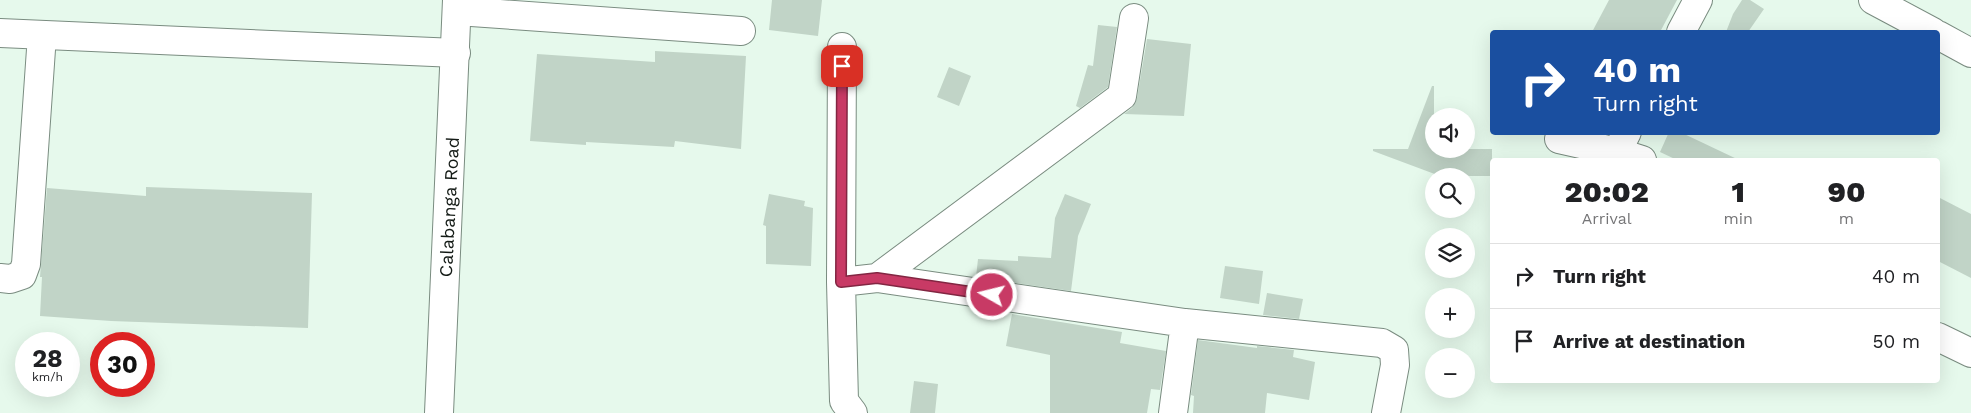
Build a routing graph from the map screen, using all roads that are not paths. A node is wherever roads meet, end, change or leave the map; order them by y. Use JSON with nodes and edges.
{"nodes":[{"id":1,"x":1698,"y":0,"type":"edge"},
{"id":2,"x":1873,"y":0,"type":"edge"},
{"id":3,"x":457,"y":5,"type":"edge"},
{"id":4,"x":1134,"y":18,"type":"dead end"},
{"id":5,"x":1681,"y":30,"type":"edge"},
{"id":6,"x":1929,"y":30,"type":"edge"},
{"id":7,"x":741,"y":31,"type":"dead end"},
{"id":8,"x":0,"y":33,"type":"edge"},
{"id":9,"x":42,"y":35,"type":"junction"},
{"id":10,"x":1940,"y":36,"type":"edge"},
{"id":11,"x":842,"y":46,"type":"dead end"},
{"id":12,"x":456,"y":53,"type":"junction"},
{"id":13,"x":1971,"y":53,"type":"edge"},
{"id":14,"x":1559,"y":139,"type":"dead end"},
{"id":15,"x":1629,"y":148,"type":"edge"},
{"id":16,"x":0,"y":278,"type":"edge"},
{"id":17,"x":877,"y":278,"type":"junction"},
{"id":18,"x":841,"y":282,"type":"junction"},
{"id":19,"x":1185,"y":323,"type":"junction"},
{"id":20,"x":1940,"y":338,"type":"edge"},
{"id":21,"x":1971,"y":353,"type":"edge"},
{"id":22,"x":439,"y":413,"type":"edge"},
{"id":23,"x":853,"y":413,"type":"edge"},
{"id":24,"x":1173,"y":413,"type":"edge"},
{"id":25,"x":1386,"y":413,"type":"edge"}],
"edges":[{"from":1,"to":5,"type":"street"},
{"from":2,"to":6,"type":"street"},
{"from":3,"to":7,"type":"street"},
{"from":3,"to":12,"type":"street","name":"Calabanga Road"},
{"from":4,"to":17,"type":"street"},
{"from":8,"to":9,"type":"street"},
{"from":9,"to":12,"type":"street"},
{"from":9,"to":16,"type":"street"},
{"from":10,"to":13,"type":"street"},
{"from":11,"to":18,"type":"street"},
{"from":12,"to":22,"type":"street","name":"Calabanga Road"},
{"from":14,"to":15,"type":"street"},
{"from":17,"to":18,"type":"street"},
{"from":17,"to":19,"type":"street"},
{"from":18,"to":23,"type":"street"},
{"from":19,"to":24,"type":"street"},
{"from":19,"to":25,"type":"street"},
{"from":20,"to":21,"type":"street"}]}
